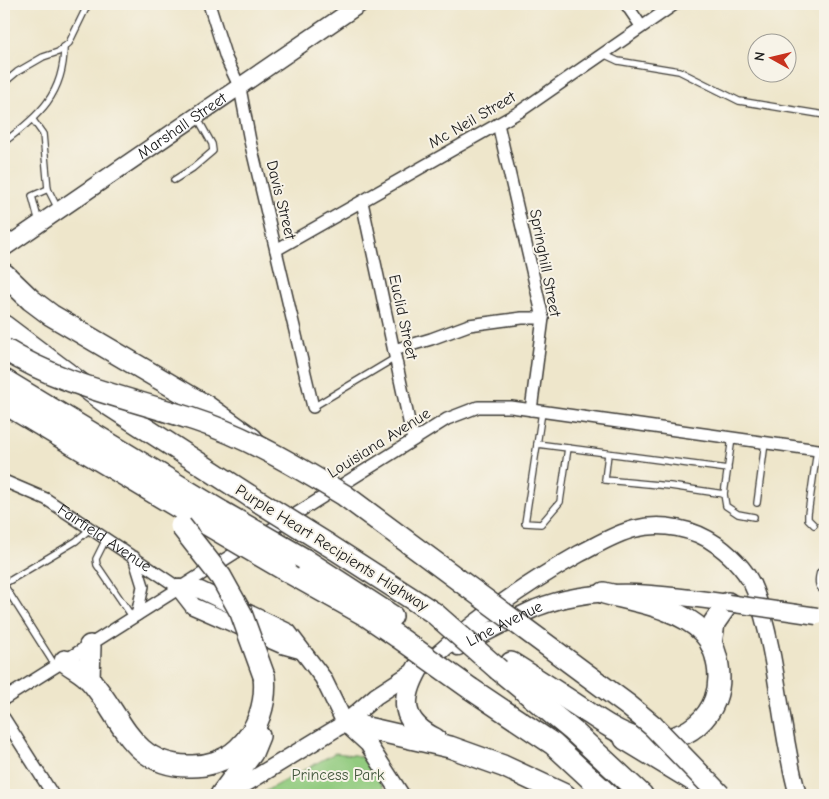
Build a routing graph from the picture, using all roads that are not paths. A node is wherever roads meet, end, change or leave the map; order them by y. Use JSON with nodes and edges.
{"nodes":[{"id":1,"x":88,"y":4,"type":"edge"},
{"id":2,"x":209,"y":4,"type":"edge"},
{"id":3,"x":360,"y":4,"type":"edge"},
{"id":4,"x":626,"y":4,"type":"edge"},
{"id":5,"x":675,"y":4,"type":"edge"},
{"id":6,"x":641,"y":26,"type":"junction"},
{"id":7,"x":64,"y":47,"type":"junction"},
{"id":8,"x":603,"y":54,"type":"junction"},
{"id":9,"x":4,"y":83,"type":"edge"},
{"id":10,"x":240,"y":88,"type":"junction"},
{"id":11,"x":825,"y":115,"type":"edge"},
{"id":12,"x":197,"y":117,"type":"junction"},
{"id":13,"x":33,"y":120,"type":"junction"},
{"id":14,"x":498,"y":124,"type":"junction"},
{"id":15,"x":5,"y":139,"type":"edge"},
{"id":16,"x":174,"y":180,"type":"dead end"},
{"id":17,"x":48,"y":189,"type":"junction"},
{"id":18,"x":362,"y":202,"type":"junction"},
{"id":19,"x":59,"y":211,"type":"junction"},
{"id":20,"x":39,"y":224,"type":"junction"},
{"id":21,"x":4,"y":248,"type":"edge"},
{"id":22,"x":276,"y":250,"type":"junction"},
{"id":23,"x":4,"y":274,"type":"edge"},
{"id":24,"x":543,"y":318,"type":"junction"},
{"id":25,"x":4,"y":326,"type":"edge"},
{"id":26,"x":4,"y":349,"type":"edge"},
{"id":27,"x":395,"y":354,"type":"junction"},
{"id":28,"x":4,"y":380,"type":"edge"},
{"id":29,"x":4,"y":403,"type":"edge"},
{"id":30,"x":313,"y":407,"type":"joint"},
{"id":31,"x":536,"y":411,"type":"junction"},
{"id":32,"x":732,"y":438,"type":"junction"},
{"id":33,"x":414,"y":440,"type":"junction"},
{"id":34,"x":71,"y":442,"type":"junction"},
{"id":35,"x":765,"y":443,"type":"junction"},
{"id":36,"x":537,"y":444,"type":"junction"},
{"id":37,"x":568,"y":448,"type":"junction"},
{"id":38,"x":264,"y":449,"type":"junction"},
{"id":39,"x":821,"y":451,"type":"edge"},
{"id":40,"x":608,"y":454,"type":"junction"},
{"id":41,"x":728,"y":468,"type":"junction"},
{"id":42,"x":4,"y":481,"type":"edge"},
{"id":43,"x":4,"y":488,"type":"edge"},
{"id":44,"x":30,"y":490,"type":"junction"},
{"id":45,"x":724,"y":494,"type":"junction"},
{"id":46,"x":756,"y":503,"type":"dead end"},
{"id":47,"x":754,"y":517,"type":"dead end"},
{"id":48,"x":215,"y":518,"type":"junction"},
{"id":49,"x":814,"y":524,"type":"dead end"},
{"id":50,"x":90,"y":529,"type":"junction"},
{"id":51,"x":106,"y":539,"type":"junction"},
{"id":52,"x":134,"y":557,"type":"junction"},
{"id":53,"x":825,"y":570,"type":"edge"},
{"id":54,"x":4,"y":585,"type":"edge"},
{"id":55,"x":180,"y":588,"type":"junction"},
{"id":56,"x":825,"y":591,"type":"edge"},
{"id":57,"x":604,"y":593,"type":"junction"},
{"id":58,"x":728,"y":603,"type":"junction"},
{"id":59,"x":821,"y":616,"type":"edge"},
{"id":60,"x":135,"y":617,"type":"junction"},
{"id":61,"x":404,"y":633,"type":"junction"},
{"id":62,"x":711,"y":644,"type":"junction"},
{"id":63,"x":90,"y":646,"type":"junction"},
{"id":64,"x":60,"y":664,"type":"junction"},
{"id":65,"x":425,"y":664,"type":"junction"},
{"id":66,"x":505,"y":666,"type":"junction"},
{"id":67,"x":89,"y":679,"type":"junction"},
{"id":68,"x":264,"y":681,"type":"junction"},
{"id":69,"x":4,"y":699,"type":"edge"},
{"id":70,"x":4,"y":718,"type":"edge"},
{"id":71,"x":345,"y":723,"type":"junction"},
{"id":72,"x":608,"y":725,"type":"junction"},
{"id":73,"x":452,"y":747,"type":"junction"},
{"id":74,"x":53,"y":795,"type":"edge"},
{"id":75,"x":222,"y":795,"type":"edge"},
{"id":76,"x":227,"y":795,"type":"edge"},
{"id":77,"x":401,"y":795,"type":"edge"},
{"id":78,"x":565,"y":795,"type":"edge"},
{"id":79,"x":608,"y":795,"type":"edge"},
{"id":80,"x":642,"y":795,"type":"edge"},
{"id":81,"x":720,"y":795,"type":"edge"},
{"id":82,"x":798,"y":795,"type":"edge"}],
"edges":[{"from":1,"to":7,"type":"lane"},
{"from":2,"to":10,"type":"street","name":"Davis Street"},
{"from":3,"to":10,"type":"main road","name":"Marshall Street"},
{"from":4,"to":6,"type":"street"},
{"from":5,"to":6,"type":"street","name":"Mc Neil Street"},
{"from":6,"to":8,"type":"street","name":"Mc Neil Street"},
{"from":7,"to":9,"type":"lane"},
{"from":7,"to":13,"type":"lane"},
{"from":8,"to":11,"type":"lane"},
{"from":8,"to":14,"type":"street","name":"Mc Neil Street"},
{"from":10,"to":12,"type":"main road","name":"Marshall Street"},
{"from":10,"to":22,"type":"street","name":"Davis Street"},
{"from":12,"to":16,"type":"lane"},
{"from":12,"to":19,"type":"main road","name":"Marshall Street"},
{"from":13,"to":15,"type":"lane"},
{"from":13,"to":17,"type":"lane"},
{"from":14,"to":18,"type":"street","name":"Mc Neil Street"},
{"from":14,"to":24,"type":"street","name":"Springhill Street"},
{"from":17,"to":19,"type":"lane"},
{"from":17,"to":20,"type":"lane"},
{"from":18,"to":22,"type":"street","name":"Mc Neil Street"},
{"from":18,"to":27,"type":"street","name":"Euclid Street"},
{"from":19,"to":20,"type":"main road","name":"Marshall Street"},
{"from":20,"to":21,"type":"main road","name":"Marshall Street"},
{"from":22,"to":30,"type":"street","name":"Davis Street"},
{"from":23,"to":38,"type":"highway","bridge":true},
{"from":24,"to":27,"type":"street"},
{"from":24,"to":31,"type":"street","name":"Springhill Street"},
{"from":25,"to":66,"type":"highway","name":"Purple Heart Recipients Highway","bridge":true},
{"from":26,"to":38,"type":"highway","bridge":true},
{"from":27,"to":30,"type":"lane"},
{"from":27,"to":33,"type":"street","name":"Euclid Street"},
{"from":28,"to":48,"type":"highway"},
{"from":29,"to":34,"type":"highway"},
{"from":31,"to":32,"type":"street","name":"Louisiana Avenue"},
{"from":31,"to":33,"type":"street","name":"Louisiana Avenue"},
{"from":31,"to":36,"type":"lane"},
{"from":32,"to":35,"type":"street","name":"Louisiana Avenue"},
{"from":32,"to":41,"type":"lane"},
{"from":33,"to":55,"type":"street","name":"Louisiana Avenue"},
{"from":34,"to":48,"type":"highway"},
{"from":34,"to":68,"type":"highway","bridge":true},
{"from":35,"to":39,"type":"street","name":"Louisiana Avenue"},
{"from":35,"to":46,"type":"lane"},
{"from":36,"to":37,"type":"lane"},
{"from":36,"to":37,"type":"lane"},
{"from":37,"to":40,"type":"lane"},
{"from":38,"to":81,"type":"highway","bridge":true},
{"from":39,"to":49,"type":"lane"},
{"from":40,"to":41,"type":"lane"},
{"from":40,"to":45,"type":"lane"},
{"from":41,"to":45,"type":"lane"},
{"from":42,"to":44,"type":"street"},
{"from":43,"to":44,"type":"street"},
{"from":44,"to":50,"type":"street","name":"Fairfield Avenue"},
{"from":45,"to":47,"type":"lane"},
{"from":48,"to":61,"type":"highway","bridge":true},
{"from":48,"to":61,"type":"highway","bridge":true},
{"from":50,"to":51,"type":"street","name":"Fairfield Avenue"},
{"from":50,"to":54,"type":"lane"},
{"from":51,"to":52,"type":"street","name":"Fairfield Avenue"},
{"from":51,"to":60,"type":"lane"},
{"from":52,"to":55,"type":"street","name":"Fairfield Avenue"},
{"from":52,"to":60,"type":"street"},
{"from":53,"to":56,"type":"lane"},
{"from":54,"to":64,"type":"lane"},
{"from":55,"to":60,"type":"street","name":"Louisiana Avenue"},
{"from":55,"to":71,"type":"main road","name":"Fairfield Avenue"},
{"from":57,"to":58,"type":"main road","name":"Line Avenue"},
{"from":57,"to":62,"type":"highway"},
{"from":57,"to":65,"type":"main road","name":"Line Avenue"},
{"from":58,"to":59,"type":"main road","name":"Line Avenue","bridge":true},
{"from":58,"to":62,"type":"highway"},
{"from":60,"to":63,"type":"street","name":"Louisiana Avenue"},
{"from":61,"to":79,"type":"highway"},
{"from":62,"to":72,"type":"highway"},
{"from":63,"to":64,"type":"street","name":"Louisiana Avenue"},
{"from":63,"to":67,"type":"highway"},
{"from":64,"to":67,"type":"highway"},
{"from":64,"to":69,"type":"street","name":"Louisiana Avenue"},
{"from":65,"to":71,"type":"main road","name":"Line Avenue"},
{"from":65,"to":73,"type":"highway"},
{"from":65,"to":82,"type":"main road"},
{"from":66,"to":72,"type":"highway"},
{"from":66,"to":80,"type":"highway"},
{"from":67,"to":68,"type":"highway"},
{"from":68,"to":75,"type":"highway"},
{"from":70,"to":74,"type":"street"},
{"from":71,"to":73,"type":"highway"},
{"from":71,"to":76,"type":"main road","name":"Line Avenue"},
{"from":71,"to":77,"type":"main road","name":"Fairfield Avenue"},
{"from":72,"to":81,"type":"highway"},
{"from":73,"to":78,"type":"highway"}]}
